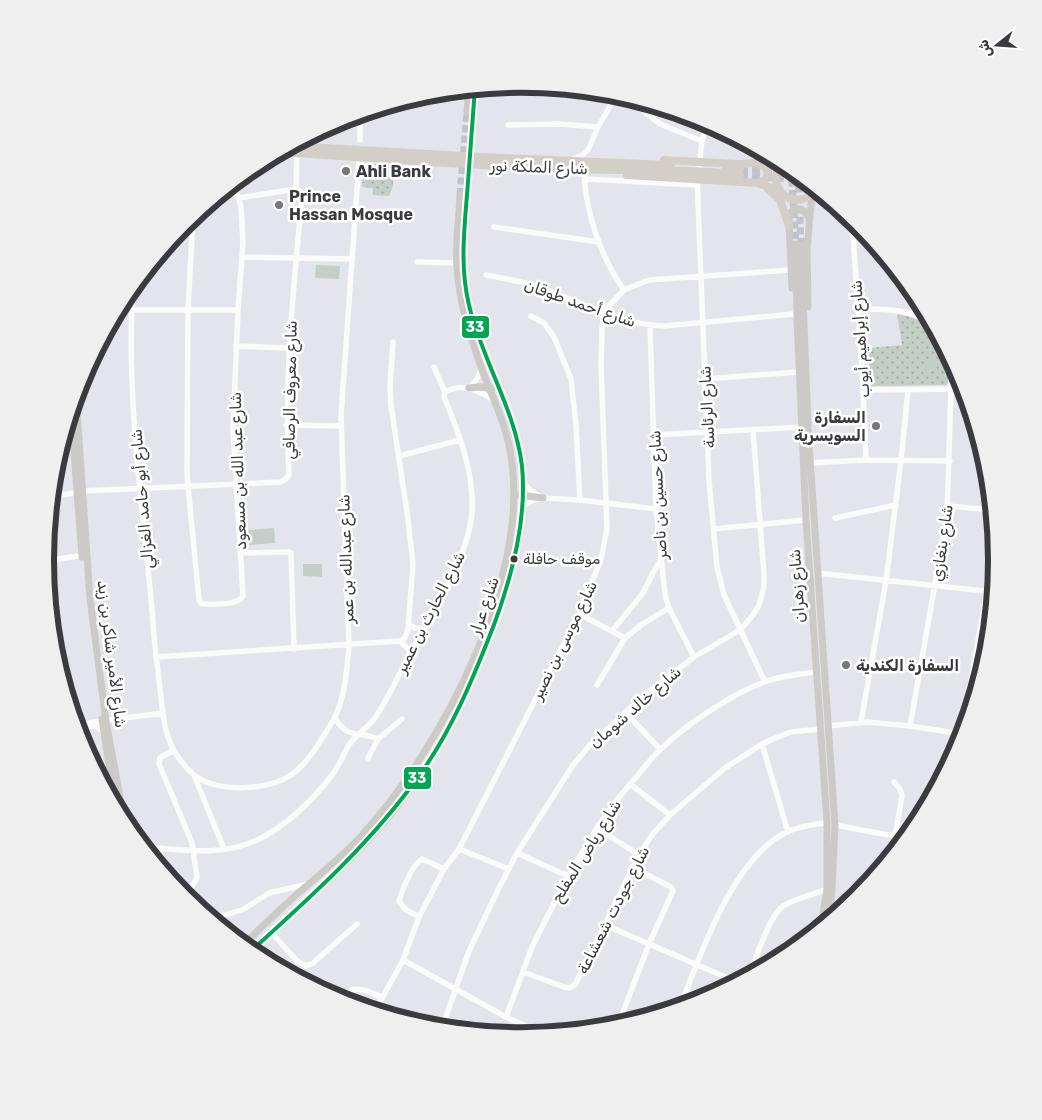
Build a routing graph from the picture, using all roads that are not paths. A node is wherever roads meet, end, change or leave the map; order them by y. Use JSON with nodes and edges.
{"nodes":[{"id":1,"x":469,"y":96,"type":"edge"},
{"id":2,"x":474,"y":96,"type":"edge"},
{"id":3,"x":612,"y":102,"type":"edge"},
{"id":4,"x":641,"y":109,"type":"edge"},
{"id":5,"x":360,"y":122,"type":"edge"},
{"id":6,"x":508,"y":126,"type":"dead end"},
{"id":7,"x":598,"y":127,"type":"junction"},
{"id":8,"x":705,"y":130,"type":"edge"},
{"id":9,"x":360,"y":140,"type":"junction"},
{"id":10,"x":702,"y":141,"type":"junction"},
{"id":11,"x":303,"y":147,"type":"edge"},
{"id":12,"x":346,"y":149,"type":"junction"},
{"id":13,"x":588,"y":150,"type":"junction"},
{"id":14,"x":292,"y":153,"type":"edge"},
{"id":15,"x":298,"y":153,"type":"junction"},
{"id":16,"x":367,"y":154,"type":"junction"},
{"id":17,"x":762,"y":159,"type":"edge"},
{"id":18,"x":569,"y":161,"type":"junction"},
{"id":19,"x":596,"y":162,"type":"junction"},
{"id":20,"x":769,"y":163,"type":"edge"},
{"id":21,"x":754,"y":164,"type":"junction"},
{"id":22,"x":605,"y":166,"type":"junction"},
{"id":23,"x":778,"y":169,"type":"edge"},
{"id":24,"x":584,"y":170,"type":"junction"},
{"id":25,"x":740,"y":172,"type":"tunnel mouth"},
{"id":26,"x":584,"y":179,"type":"junction"},
{"id":27,"x":750,"y":182,"type":"junction"},
{"id":28,"x":697,"y":183,"type":"junction"},
{"id":29,"x":758,"y":183,"type":"junction"},
{"id":30,"x":296,"y":189,"type":"junction"},
{"id":31,"x":235,"y":191,"type":"edge"},
{"id":32,"x":781,"y":192,"type":"junction"},
{"id":33,"x":811,"y":194,"type":"edge"},
{"id":34,"x":814,"y":196,"type":"edge"},
{"id":35,"x":239,"y":198,"type":"junction"},
{"id":36,"x":809,"y":218,"type":"junction"},
{"id":37,"x":789,"y":223,"type":"junction"},
{"id":38,"x":494,"y":227,"type":"dead end"},
{"id":39,"x":192,"y":229,"type":"edge"},
{"id":40,"x":853,"y":232,"type":"edge"},
{"id":41,"x":599,"y":242,"type":"junction"},
{"id":42,"x":242,"y":257,"type":"junction"},
{"id":43,"x":296,"y":258,"type":"junction"},
{"id":44,"x":352,"y":259,"type":"junction"},
{"id":45,"x":417,"y":262,"type":"dead end"},
{"id":46,"x":457,"y":264,"type":"junction"},
{"id":47,"x":791,"y":270,"type":"junction"},
{"id":48,"x":486,"y":275,"type":"dead end"},
{"id":49,"x":701,"y":276,"type":"junction"},
{"id":50,"x":624,"y":290,"type":"junction"},
{"id":51,"x":132,"y":299,"type":"edge"},
{"id":52,"x":914,"y":307,"type":"edge"},
{"id":53,"x":188,"y":309,"type":"junction"},
{"id":54,"x":858,"y":309,"type":"junction"},
{"id":55,"x":126,"y":310,"type":"edge"},
{"id":56,"x":132,"y":310,"type":"junction"},
{"id":57,"x":238,"y":310,"type":"junction"},
{"id":58,"x":604,"y":313,"type":"junction"},
{"id":59,"x":914,"y":314,"type":"junction"},
{"id":60,"x":531,"y":316,"type":"dead end"},
{"id":61,"x":796,"y":317,"type":"junction"},
{"id":62,"x":922,"y":319,"type":"edge"},
{"id":63,"x":702,"y":322,"type":"junction"},
{"id":64,"x":650,"y":326,"type":"junction"},
{"id":65,"x":804,"y":326,"type":"junction"},
{"id":66,"x":393,"y":342,"type":"dead end"},
{"id":67,"x":236,"y":346,"type":"junction"},
{"id":68,"x":290,"y":348,"type":"junction"},
{"id":69,"x":434,"y":367,"type":"dead end"},
{"id":70,"x":482,"y":368,"type":"junction"},
{"id":71,"x":799,"y":372,"type":"junction"},
{"id":72,"x":951,"y":376,"type":"edge"},
{"id":73,"x":705,"y":379,"type":"junction"},
{"id":74,"x":490,"y":387,"type":"junction"},
{"id":75,"x":469,"y":388,"type":"junction"},
{"id":76,"x":499,"y":389,"type":"junction"},
{"id":77,"x":951,"y":389,"type":"junction"},
{"id":78,"x":956,"y":389,"type":"edge"},
{"id":79,"x":864,"y":390,"type":"junction"},
{"id":80,"x":908,"y":390,"type":"junction"},
{"id":81,"x":445,"y":392,"type":"junction"},
{"id":82,"x":495,"y":400,"type":"junction"},
{"id":83,"x":286,"y":425,"type":"junction"},
{"id":84,"x":341,"y":426,"type":"junction"},
{"id":85,"x":802,"y":427,"type":"junction"},
{"id":86,"x":753,"y":430,"type":"junction"},
{"id":87,"x":72,"y":431,"type":"edge"},
{"id":88,"x":72,"y":432,"type":"edge"},
{"id":89,"x":708,"y":433,"type":"junction"},
{"id":90,"x":654,"y":435,"type":"junction"},
{"id":91,"x":460,"y":440,"type":"junction"},
{"id":92,"x":69,"y":445,"type":"edge"},
{"id":93,"x":73,"y":450,"type":"junction"},
{"id":94,"x":399,"y":456,"type":"junction"},
{"id":95,"x":866,"y":460,"type":"junction"},
{"id":96,"x":901,"y":460,"type":"junction"},
{"id":97,"x":950,"y":461,"type":"junction"},
{"id":98,"x":810,"y":463,"type":"junction"},
{"id":99,"x":523,"y":482,"type":"junction"},
{"id":100,"x":236,"y":484,"type":"junction"},
{"id":101,"x":187,"y":486,"type":"junction"},
{"id":102,"x":141,"y":488,"type":"junction"},
{"id":103,"x":79,"y":492,"type":"junction"},
{"id":104,"x":514,"y":493,"type":"junction"},
{"id":105,"x":59,"y":495,"type":"edge"},
{"id":106,"x":523,"y":496,"type":"junction"},
{"id":107,"x":542,"y":498,"type":"junction"},
{"id":108,"x":580,"y":500,"type":"junction"},
{"id":109,"x":606,"y":503,"type":"junction"},
{"id":110,"x":619,"y":505,"type":"junction"},
{"id":111,"x":896,"y":505,"type":"junction"},
{"id":112,"x":948,"y":506,"type":"junction"},
{"id":113,"x":521,"y":507,"type":"junction"},
{"id":114,"x":656,"y":509,"type":"junction"},
{"id":115,"x":985,"y":509,"type":"edge"},
{"id":116,"x":606,"y":516,"type":"junction"},
{"id":117,"x":835,"y":518,"type":"dead end"},
{"id":118,"x":806,"y":520,"type":"junction"},
{"id":119,"x":759,"y":524,"type":"junction"},
{"id":120,"x":713,"y":529,"type":"junction"},
{"id":121,"x":241,"y":553,"type":"junction"},
{"id":122,"x":85,"y":555,"type":"junction"},
{"id":123,"x":661,"y":559,"type":"junction"},
{"id":124,"x":54,"y":560,"type":"edge"},
{"id":125,"x":817,"y":573,"type":"junction"},
{"id":126,"x":886,"y":581,"type":"junction"},
{"id":127,"x":936,"y":586,"type":"junction"},
{"id":128,"x":987,"y":591,"type":"edge"},
{"id":129,"x":669,"y":608,"type":"junction"},
{"id":130,"x":579,"y":614,"type":"junction"},
{"id":131,"x":409,"y":625,"type":"junction"},
{"id":132,"x":424,"y":628,"type":"junction"},
{"id":133,"x":740,"y":630,"type":"junction"},
{"id":134,"x":612,"y":631,"type":"junction"},
{"id":135,"x":625,"y":638,"type":"junction"},
{"id":136,"x":400,"y":642,"type":"junction"},
{"id":137,"x":349,"y":645,"type":"junction"},
{"id":138,"x":294,"y":649,"type":"junction"},
{"id":139,"x":411,"y":652,"type":"junction"},
{"id":140,"x":156,"y":657,"type":"junction"},
{"id":141,"x":694,"y":657,"type":"junction"},
{"id":142,"x":817,"y":672,"type":"junction"},
{"id":143,"x":765,"y":682,"type":"junction"},
{"id":144,"x":597,"y":685,"type":"dead end"},
{"id":145,"x":625,"y":712,"type":"junction"},
{"id":146,"x":163,"y":713,"type":"junction"},
{"id":147,"x":335,"y":718,"type":"junction"},
{"id":148,"x":402,"y":719,"type":"dead end"},
{"id":149,"x":104,"y":721,"type":"junction"},
{"id":150,"x":861,"y":722,"type":"junction"},
{"id":151,"x":84,"y":724,"type":"edge"},
{"id":152,"x":85,"y":726,"type":"edge"},
{"id":153,"x":910,"y":726,"type":"junction"},
{"id":154,"x":824,"y":727,"type":"junction"},
{"id":155,"x":103,"y":732,"type":"junction"},
{"id":156,"x":955,"y":733,"type":"edge"},
{"id":157,"x":358,"y":736,"type":"junction"},
{"id":158,"x":378,"y":739,"type":"junction"},
{"id":159,"x":762,"y":744,"type":"junction"},
{"id":160,"x":660,"y":749,"type":"junction"},
{"id":161,"x":174,"y":750,"type":"junction"},
{"id":162,"x":368,"y":758,"type":"dead end"},
{"id":163,"x":194,"y":774,"type":"junction"},
{"id":164,"x":894,"y":782,"type":"dead end"},
{"id":165,"x":630,"y":784,"type":"junction"},
{"id":166,"x":112,"y":786,"type":"edge"},
{"id":167,"x":120,"y":801,"type":"edge"},
{"id":168,"x":670,"y":815,"type":"junction"},
{"id":169,"x":827,"y":823,"type":"junction"},
{"id":170,"x":834,"y":825,"type":"junction"},
{"id":171,"x":597,"y":828,"type":"junction"},
{"id":172,"x":788,"y":832,"type":"junction"},
{"id":173,"x":899,"y":834,"type":"edge"},
{"id":174,"x":895,"y":835,"type":"junction"},
{"id":175,"x":894,"y":841,"type":"edge"},
{"id":176,"x":154,"y":848,"type":"edge"},
{"id":177,"x":158,"y":849,"type":"junction"},
{"id":178,"x":224,"y":849,"type":"junction"},
{"id":179,"x":459,"y":849,"type":"junction"},
{"id":180,"x":194,"y":852,"type":"junction"},
{"id":181,"x":517,"y":853,"type":"junction"},
{"id":182,"x":639,"y":855,"type":"junction"},
{"id":183,"x":163,"y":860,"type":"edge"},
{"id":184,"x":632,"y":867,"type":"junction"},
{"id":185,"x":444,"y":868,"type":"junction"},
{"id":186,"x":509,"y":869,"type":"junction"},
{"id":187,"x":568,"y":876,"type":"junction"},
{"id":188,"x":308,"y":884,"type":"junction"},
{"id":189,"x":189,"y":888,"type":"edge"},
{"id":190,"x":827,"y":889,"type":"junction"},
{"id":191,"x":830,"y":910,"type":"edge"},
{"id":192,"x":823,"y":916,"type":"edge"},
{"id":193,"x":220,"y":917,"type":"edge"},
{"id":194,"x":419,"y":917,"type":"junction"},
{"id":195,"x":356,"y":924,"type":"dead end"},
{"id":196,"x":605,"y":925,"type":"junction"},
{"id":197,"x":271,"y":932,"type":"junction"},
{"id":198,"x":249,"y":940,"type":"edge"},
{"id":199,"x":649,"y":944,"type":"junction"},
{"id":200,"x":257,"y":946,"type":"edge"},
{"id":201,"x":403,"y":960,"type":"junction"},
{"id":202,"x":696,"y":965,"type":"junction"},
{"id":203,"x":753,"y":966,"type":"edge"},
{"id":204,"x":523,"y":972,"type":"junction"},
{"id":205,"x":729,"y":979,"type":"edge"},
{"id":206,"x":455,"y":990,"type":"junction"},
{"id":207,"x":348,"y":994,"type":"edge"},
{"id":208,"x":382,"y":998,"type":"junction"},
{"id":209,"x":684,"y":998,"type":"edge"},
{"id":210,"x":379,"y":1004,"type":"edge"},
{"id":211,"x":622,"y":1016,"type":"edge"},
{"id":212,"x":506,"y":1017,"type":"junction"},
{"id":213,"x":445,"y":1020,"type":"edge"},
{"id":214,"x":527,"y":1027,"type":"edge"}],
"edges":[{"from":1,"to":2,"type":"main road"},
{"from":3,"to":7,"type":"street"},
{"from":4,"to":10,"type":"street"},
{"from":5,"to":9,"type":"street"},
{"from":6,"to":7,"type":"street"},
{"from":7,"to":13,"type":"street"},
{"from":8,"to":10,"type":"street","name":"شارع الرئاسة"},
{"from":9,"to":12,"type":"street"},
{"from":9,"to":16,"type":"street"},
{"from":10,"to":28,"type":"street","name":"شارع الرئاسة"},
{"from":11,"to":12,"type":"highway","name":"شارع الملكة نور"},
{"from":12,"to":16,"type":"highway","name":"شارع الملكة نور"},
{"from":13,"to":18,"type":"street"},
{"from":13,"to":19,"type":"street"},
{"from":14,"to":15,"type":"highway","name":"شارع الملكة نور"},
{"from":15,"to":16,"type":"highway","name":"شارع الملكة نور"},
{"from":15,"to":30,"type":"street","name":"شارع معروف الرصافي"},
{"from":16,"to":18,"type":"highway","name":"شارع الملكة نور"},
{"from":16,"to":24,"type":"highway","name":"شارع الملكة نور"},
{"from":16,"to":44,"type":"street","name":"شارع عبدالله بن عمر"},
{"from":17,"to":21,"type":"highway"},
{"from":18,"to":19,"type":"highway","name":"شارع الملكة نور"},
{"from":19,"to":22,"type":"highway","name":"شارع الملكة نور"},
{"from":20,"to":21,"type":"highway"},
{"from":21,"to":22,"type":"highway"},
{"from":21,"to":29,"type":"highway"},
{"from":22,"to":24,"type":"highway","name":"شارع الملكة نور"},
{"from":22,"to":25,"type":"highway","name":"شارع الملكة نور"},
{"from":22,"to":27,"type":"highway"},
{"from":23,"to":32,"type":"highway"},
{"from":24,"to":26,"type":"street"},
{"from":26,"to":28,"type":"street"},
{"from":26,"to":41,"type":"street"},
{"from":27,"to":29,"type":"highway"},
{"from":27,"to":37,"type":"highway"},
{"from":28,"to":49,"type":"street","name":"شارع الرئاسة"},
{"from":29,"to":32,"type":"highway"},
{"from":30,"to":35,"type":"street"},
{"from":30,"to":43,"type":"street","name":"شارع معروف الرصافي"},
{"from":31,"to":35,"type":"street","name":"شارع عبد الله بن مسعود"},
{"from":32,"to":33,"type":"highway"},
{"from":32,"to":37,"type":"main road"},
{"from":34,"to":36,"type":"main road"},
{"from":35,"to":42,"type":"street","name":"شارع عبد الله بن مسعود"},
{"from":36,"to":37,"type":"main road"},
{"from":36,"to":65,"type":"main road"},
{"from":37,"to":47,"type":"main road"},
{"from":38,"to":41,"type":"street"},
{"from":39,"to":53,"type":"street"},
{"from":40,"to":54,"type":"street","name":"شارع إبراهيم أيوب"},
{"from":41,"to":50,"type":"street"},
{"from":42,"to":43,"type":"street"},
{"from":42,"to":57,"type":"street","name":"شارع عبد الله بن مسعود"},
{"from":43,"to":44,"type":"street"},
{"from":43,"to":68,"type":"street","name":"شارع معروف الرصافي"},
{"from":44,"to":84,"type":"street","name":"شارع عبدالله بن عمر"},
{"from":45,"to":46,"type":"street"},
{"from":46,"to":70,"type":"main road","name":"شارع عرار"},
{"from":46,"to":76,"type":"main road","name":"شارع عرار"},
{"from":47,"to":49,"type":"street"},
{"from":47,"to":61,"type":"main road"},
{"from":48,"to":58,"type":"street","name":"شارع أحمد طوقان"},
{"from":49,"to":50,"type":"street"},
{"from":49,"to":63,"type":"street","name":"شارع الرئاسة"},
{"from":50,"to":58,"type":"street"},
{"from":51,"to":56,"type":"street","name":"شارع أبو حامد الغزالي"},
{"from":52,"to":59,"type":"street"},
{"from":53,"to":56,"type":"street"},
{"from":53,"to":57,"type":"street"},
{"from":53,"to":101,"type":"street"},
{"from":54,"to":59,"type":"street"},
{"from":54,"to":79,"type":"street","name":"شارع إبراهيم أيوب"},
{"from":55,"to":56,"type":"street"},
{"from":56,"to":102,"type":"street","name":"شارع أبو حامد الغزالي"},
{"from":57,"to":67,"type":"street","name":"شارع عبد الله بن مسعود"},
{"from":58,"to":64,"type":"street","name":"شارع أحمد طوقان"},
{"from":58,"to":109,"type":"street","name":"شارع موسى بن نصير"},
{"from":59,"to":62,"type":"street"},
{"from":60,"to":108,"type":"street"},
{"from":61,"to":63,"type":"street","name":"شارع أحمد طوقان"},
{"from":61,"to":65,"type":"main road","name":"شارع زهران"},
{"from":61,"to":71,"type":"main road","name":"شارع زهران"},
{"from":63,"to":64,"type":"street","name":"شارع أحمد طوقان"},
{"from":63,"to":73,"type":"street","name":"شارع الرئاسة"},
{"from":64,"to":90,"type":"street","name":"شارع حسين بن ناصر"},
{"from":65,"to":98,"type":"main road","name":"شارع زهران"},
{"from":66,"to":94,"type":"street"},
{"from":67,"to":68,"type":"street"},
{"from":67,"to":100,"type":"street","name":"شارع عبد الله بن مسعود"},
{"from":68,"to":83,"type":"street","name":"شارع معروف الرصافي"},
{"from":69,"to":81,"type":"street","name":"شارع الحارث بن عمير"},
{"from":70,"to":74,"type":"main road","name":"شارع عرار"},
{"from":70,"to":75,"type":"street"},
{"from":71,"to":73,"type":"street"},
{"from":71,"to":85,"type":"main road","name":"شارع زهران"},
{"from":72,"to":77,"type":"street","name":"شارع بنغازي"},
{"from":73,"to":89,"type":"street","name":"شارع الرئاسة"},
{"from":74,"to":75,"type":"main road"},
{"from":74,"to":76,"type":"main road"},
{"from":74,"to":82,"type":"main road","name":"شارع عرار"},
{"from":75,"to":81,"type":"street"},
{"from":75,"to":82,"type":"street"},
{"from":76,"to":99,"type":"main road","name":"شارع عرار"},
{"from":77,"to":78,"type":"street"},
{"from":77,"to":80,"type":"street"},
{"from":77,"to":97,"type":"street","name":"شارع بنغازي"},
{"from":79,"to":80,"type":"street"},
{"from":79,"to":95,"type":"street","name":"شارع إبراهيم أيوب"},
{"from":80,"to":96,"type":"street"},
{"from":81,"to":91,"type":"street","name":"شارع الحارث بن عمير"},
{"from":82,"to":104,"type":"main road","name":"شارع عرار"},
{"from":83,"to":84,"type":"street"},
{"from":83,"to":100,"type":"street","name":"شارع معروف الرصافي"},
{"from":84,"to":137,"type":"street","name":"شارع عبدالله بن عمر"},
{"from":85,"to":86,"type":"street"},
{"from":85,"to":118,"type":"main road","name":"شارع زهران"},
{"from":86,"to":89,"type":"street"},
{"from":86,"to":119,"type":"street","name":"شارع خالد شومان"},
{"from":87,"to":103,"type":"main road","name":"شارع الأمير شاكر بن زيد"},
{"from":88,"to":93,"type":"main road","name":"شارع الأمير شاكر بن زيد"},
{"from":89,"to":90,"type":"street"},
{"from":89,"to":120,"type":"street","name":"شارع الرئاسة"},
{"from":90,"to":114,"type":"street","name":"شارع حسين بن ناصر"},
{"from":91,"to":94,"type":"street"},
{"from":91,"to":132,"type":"street","name":"شارع الحارث بن عمير"},
{"from":92,"to":93,"type":"main road"},
{"from":93,"to":103,"type":"main road","name":"شارع الأمير شاكر بن زيد"},
{"from":94,"to":131,"type":"street"},
{"from":95,"to":96,"type":"street"},
{"from":95,"to":98,"type":"street"},
{"from":96,"to":97,"type":"street"},
{"from":96,"to":111,"type":"street"},
{"from":97,"to":112,"type":"street","name":"شارع بنغازي"},
{"from":98,"to":125,"type":"main road","name":"شارع زهران"},
{"from":99,"to":106,"type":"main road","name":"شارع عرار"},
{"from":99,"to":107,"type":"street"},
{"from":100,"to":101,"type":"street","name":"شارع معروف الرصافي"},
{"from":100,"to":121,"type":"street","name":"شارع عبد الله بن مسعود"},
{"from":101,"to":102,"type":"street","name":"شارع معروف الرصافي"},
{"from":101,"to":121,"type":"street","name":"شارع عبد الله بن مسعود"},
{"from":102,"to":103,"type":"street","name":"شارع معروف الرصافي"},
{"from":102,"to":140,"type":"street","name":"شارع أبو حامد الغزالي"},
{"from":103,"to":105,"type":"street","name":"شارع معروف الرصافي"},
{"from":103,"to":122,"type":"main road","name":"شارع الأمير شاكر بن زيد"},
{"from":104,"to":106,"type":"main road"},
{"from":104,"to":188,"type":"main road","name":"شارع عرار"},
{"from":106,"to":107,"type":"main road"},
{"from":106,"to":113,"type":"main road","name":"شارع عرار"},
{"from":107,"to":108,"type":"street"},
{"from":107,"to":113,"type":"street"},
{"from":108,"to":109,"type":"street"},
{"from":109,"to":110,"type":"street"},
{"from":109,"to":116,"type":"street","name":"شارع موسى بن نصير"},
{"from":110,"to":114,"type":"street"},
{"from":110,"to":116,"type":"street"},
{"from":111,"to":117,"type":"street"},
{"from":111,"to":126,"type":"street"},
{"from":112,"to":115,"type":"street"},
{"from":112,"to":127,"type":"street","name":"شارع بنغازي"},
{"from":113,"to":197,"type":"main road","name":"شارع عرار"},
{"from":114,"to":123,"type":"street","name":"شارع حسين بن ناصر"},
{"from":116,"to":130,"type":"street","name":"شارع موسى بن نصير"},
{"from":118,"to":119,"type":"street"},
{"from":118,"to":142,"type":"main road","name":"شارع زهران"},
{"from":119,"to":120,"type":"street"},
{"from":119,"to":133,"type":"street","name":"شارع خالد شومان"},
{"from":120,"to":133,"type":"street","name":"شارع الرئاسة"},
{"from":121,"to":138,"type":"street"},
{"from":122,"to":124,"type":"street"},
{"from":122,"to":149,"type":"main road","name":"شارع الأمير شاكر بن زيد"},
{"from":123,"to":129,"type":"street","name":"شارع حسين بن ناصر"},
{"from":123,"to":134,"type":"street"},
{"from":125,"to":126,"type":"street"},
{"from":125,"to":154,"type":"main road","name":"شارع زهران"},
{"from":126,"to":127,"type":"street"},
{"from":126,"to":150,"type":"street"},
{"from":127,"to":128,"type":"street"},
{"from":127,"to":153,"type":"street","name":"شارع بنغازي"},
{"from":129,"to":135,"type":"street"},
{"from":129,"to":141,"type":"street","name":"شارع حسين بن ناصر"},
{"from":130,"to":134,"type":"street"},
{"from":130,"to":179,"type":"street","name":"شارع موسى بن نصير"},
{"from":131,"to":132,"type":"street"},
{"from":131,"to":136,"type":"street"},
{"from":132,"to":139,"type":"street","name":"شارع الحارث بن عمير"},
{"from":133,"to":141,"type":"street","name":"شارع خالد شومان"},
{"from":133,"to":143,"type":"street","name":"شارع الرئاسة"},
{"from":134,"to":135,"type":"street"},
{"from":135,"to":144,"type":"street"},
{"from":136,"to":137,"type":"street"},
{"from":136,"to":139,"type":"street"},
{"from":137,"to":138,"type":"street"},
{"from":137,"to":147,"type":"street","name":"شارع عبدالله بن عمر"},
{"from":138,"to":140,"type":"street"},
{"from":139,"to":157,"type":"street","name":"شارع الحارث بن عمير"},
{"from":140,"to":146,"type":"street","name":"شارع أبو حامد الغزالي"},
{"from":141,"to":145,"type":"street","name":"شارع خالد شومان"},
{"from":142,"to":143,"type":"street","name":"شارع رياض المفلح"},
{"from":142,"to":154,"type":"main road","name":"شارع زهران"},
{"from":143,"to":160,"type":"street","name":"شارع رياض المفلح"},
{"from":145,"to":160,"type":"street"},
{"from":145,"to":181,"type":"street","name":"شارع خالد شومان"},
{"from":146,"to":149,"type":"street"},
{"from":146,"to":161,"type":"street","name":"شارع عبدالله بن عمر"},
{"from":147,"to":157,"type":"street"},
{"from":147,"to":163,"type":"street","name":"شارع عبدالله بن عمر"},
{"from":148,"to":158,"type":"street"},
{"from":149,"to":151,"type":"street"},
{"from":149,"to":155,"type":"main road","name":"شارع الأمير شاكر بن زيد"},
{"from":149,"to":167,"type":"main road","name":"شارع الأمير شاكر بن زيد"},
{"from":150,"to":153,"type":"street","name":"شارع جودت شعشاعة"},
{"from":150,"to":154,"type":"street","name":"شارع جودت شعشاعة"},
{"from":152,"to":155,"type":"street"},
{"from":153,"to":156,"type":"street","name":"شارع جودت شعشاعة"},
{"from":154,"to":159,"type":"street","name":"شارع جودت شعشاعة"},
{"from":154,"to":169,"type":"main road","name":"شارع زهران"},
{"from":154,"to":170,"type":"main road","name":"شارع زهران"},
{"from":155,"to":166,"type":"main road","name":"شارع الأمير شاكر بن زيد"},
{"from":157,"to":158,"type":"street"},
{"from":157,"to":178,"type":"street","name":"شارع الحارث بن عمير"},
{"from":158,"to":162,"type":"street"},
{"from":159,"to":168,"type":"street","name":"شارع جودت شعشاعة"},
{"from":159,"to":172,"type":"street"},
{"from":160,"to":165,"type":"street","name":"شارع رياض المفلح"},
{"from":161,"to":163,"type":"street","name":"شارع عبدالله بن عمر"},
{"from":161,"to":180,"type":"street"},
{"from":163,"to":178,"type":"street"},
{"from":164,"to":174,"type":"street"},
{"from":165,"to":168,"type":"street"},
{"from":165,"to":171,"type":"street","name":"شارع رياض المفلح"},
{"from":168,"to":182,"type":"street","name":"شارع جودت شعشاعة"},
{"from":169,"to":172,"type":"street"},
{"from":169,"to":190,"type":"main road","name":"شارع زهران"},
{"from":170,"to":174,"type":"street"},
{"from":170,"to":191,"type":"main road","name":"شارع زهران"},
{"from":171,"to":182,"type":"street"},
{"from":171,"to":187,"type":"street","name":"شارع رياض المفلح"},
{"from":172,"to":202,"type":"street"},
{"from":173,"to":174,"type":"street"},
{"from":174,"to":175,"type":"street"},
{"from":176,"to":177,"type":"street","name":"شارع الحارث بن عمير"},
{"from":177,"to":180,"type":"street","name":"شارع الحارث بن عمير"},
{"from":177,"to":183,"type":"street"},
{"from":178,"to":180,"type":"street","name":"شارع الحارث بن عمير"},
{"from":179,"to":185,"type":"street","name":"شارع موسى بن نصير"},
{"from":179,"to":186,"type":"street"},
{"from":180,"to":189,"type":"street"},
{"from":181,"to":186,"type":"street","name":"شارع خالد شومان"},
{"from":181,"to":187,"type":"street"},
{"from":182,"to":184,"type":"street","name":"شارع جودت شعشاعة"},
{"from":184,"to":196,"type":"street","name":"شارع جودت شعشاعة"},
{"from":184,"to":199,"type":"street"},
{"from":185,"to":194,"type":"street","name":"شارع موسى بن نصير"},
{"from":185,"to":194,"type":"street"},
{"from":186,"to":206,"type":"street","name":"شارع خالد شومان"},
{"from":187,"to":204,"type":"street","name":"شارع رياض المفلح"},
{"from":188,"to":193,"type":"street"},
{"from":188,"to":198,"type":"main road","name":"شارع عرار"},
{"from":190,"to":192,"type":"main road","name":"شارع زهران"},
{"from":190,"to":203,"type":"street"},
{"from":194,"to":201,"type":"street","name":"شارع موسى بن نصير"},
{"from":195,"to":197,"type":"street"},
{"from":196,"to":199,"type":"street"},
{"from":196,"to":204,"type":"street","name":"شارع جودت شعشاعة"},
{"from":197,"to":200,"type":"main road","name":"شارع عرار"},
{"from":199,"to":202,"type":"street"},
{"from":199,"to":211,"type":"street"},
{"from":201,"to":206,"type":"street"},
{"from":201,"to":208,"type":"street","name":"شارع موسى بن نصير"},
{"from":202,"to":205,"type":"street"},
{"from":202,"to":209,"type":"street"},
{"from":204,"to":212,"type":"street","name":"شارع رياض المفلح"},
{"from":206,"to":212,"type":"street"},
{"from":206,"to":213,"type":"street","name":"شارع خالد شومان"},
{"from":207,"to":208,"type":"street"},
{"from":208,"to":210,"type":"street","name":"شارع موسى بن نصير"},
{"from":212,"to":214,"type":"street"}]}
